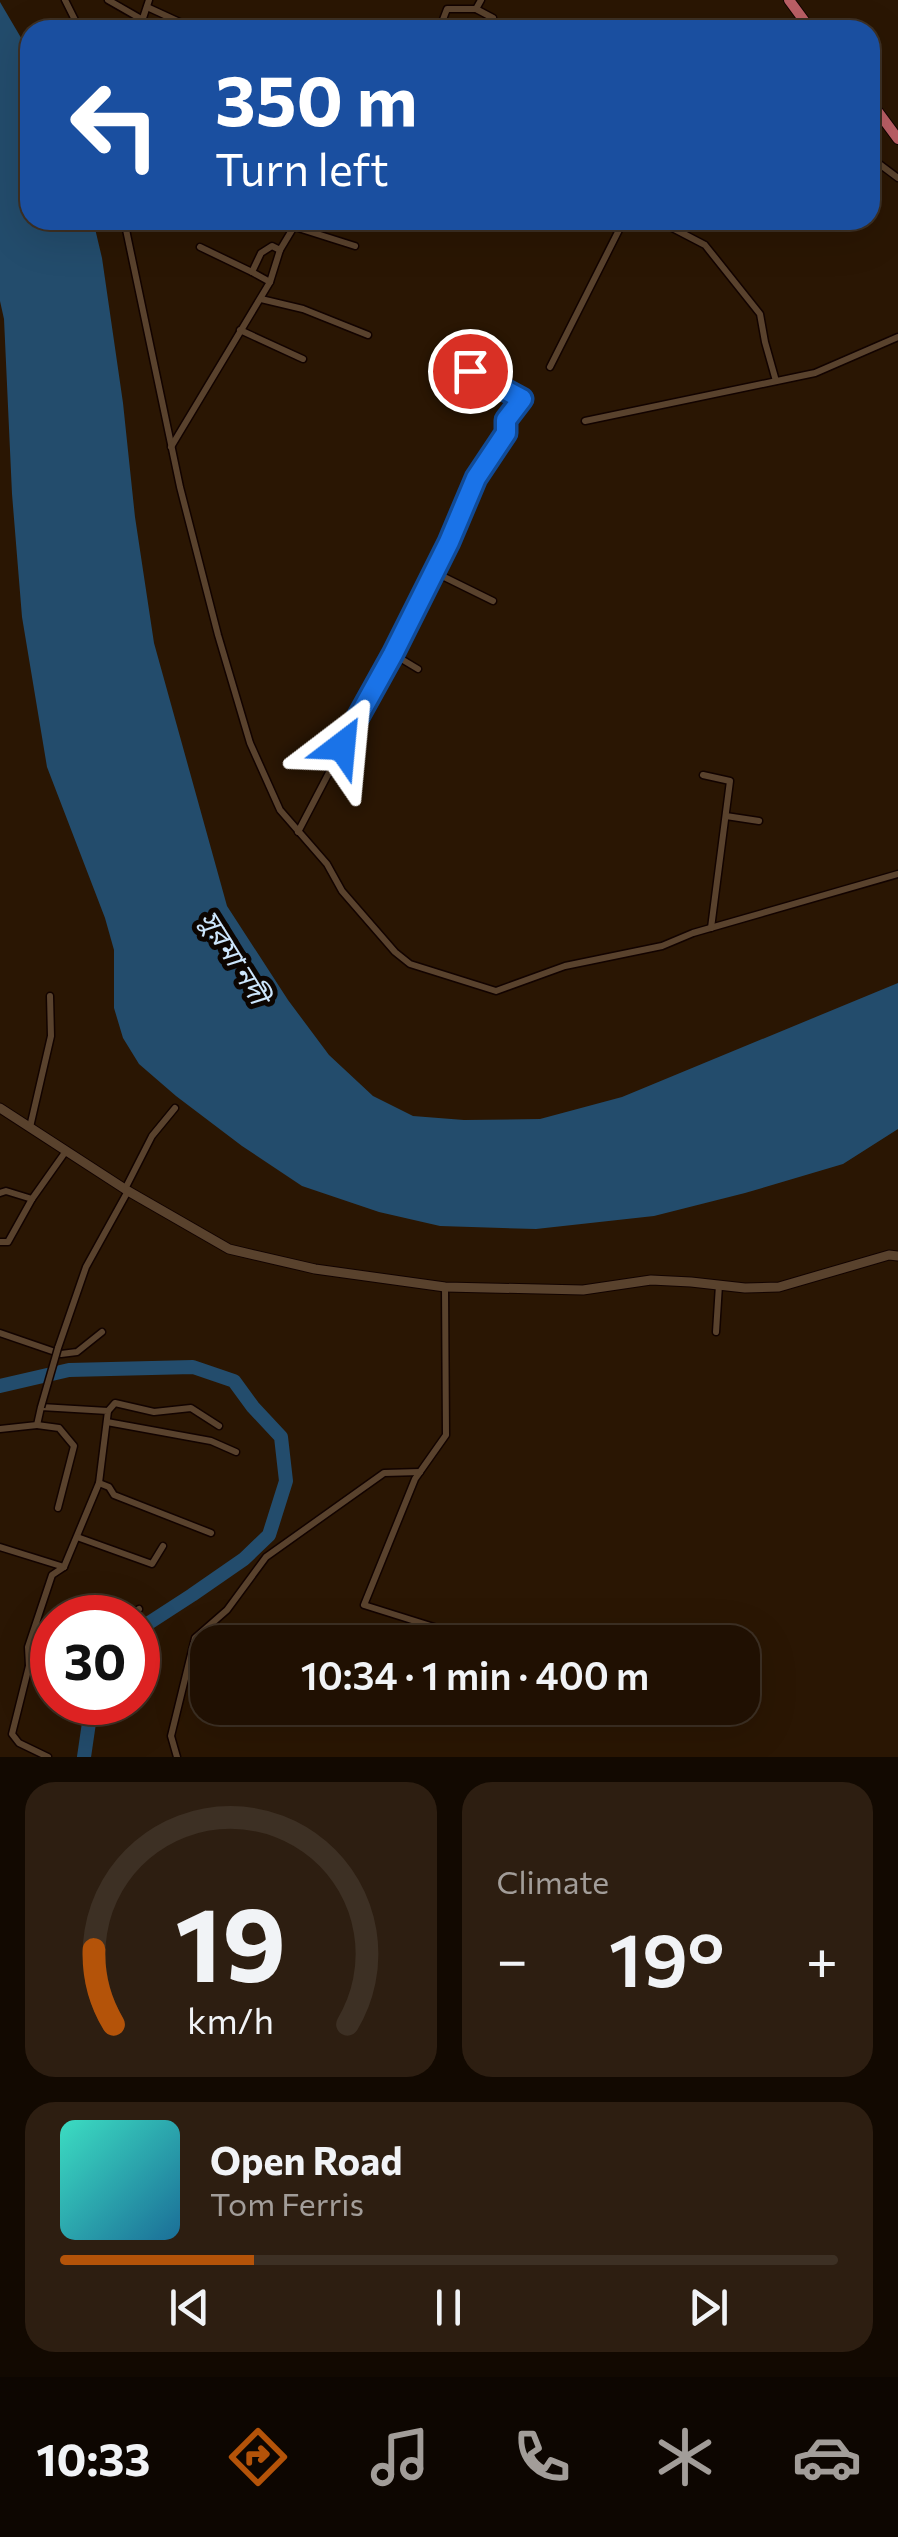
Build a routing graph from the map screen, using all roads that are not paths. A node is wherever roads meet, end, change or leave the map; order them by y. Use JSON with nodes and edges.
{"nodes":[{"id":1,"x":108,"y":0,"type":"edge"},
{"id":2,"x":457,"y":0,"type":"edge"},
{"id":3,"x":481,"y":0,"type":"edge"},
{"id":4,"x":148,"y":3,"type":"edge"},
{"id":5,"x":476,"y":8,"type":"junction"},
{"id":6,"x":462,"y":9,"type":"junction"},
{"id":7,"x":493,"y":18,"type":"dead end"},
{"id":8,"x":142,"y":20,"type":"joint"},
{"id":9,"x":179,"y":20,"type":"edge"},
{"id":10,"x":443,"y":20,"type":"edge"},
{"id":11,"x":880,"y":115,"type":"edge"},
{"id":12,"x":880,"y":124,"type":"edge"},
{"id":13,"x":898,"y":139,"type":"edge"},
{"id":14,"x":898,"y":148,"type":"edge"},
{"id":15,"x":126,"y":230,"type":"edge"},
{"id":16,"x":292,"y":230,"type":"edge"},
{"id":17,"x":314,"y":230,"type":"edge"},
{"id":18,"x":619,"y":230,"type":"edge"},
{"id":19,"x":676,"y":230,"type":"edge"},
{"id":20,"x":356,"y":246,"type":"dead end"},
{"id":21,"x":200,"y":247,"type":"dead end"},
{"id":22,"x":280,"y":250,"type":"junction"},
{"id":23,"x":252,"y":272,"type":"junction"},
{"id":24,"x":270,"y":282,"type":"junction"},
{"id":25,"x":261,"y":299,"type":"junction"},
{"id":26,"x":240,"y":330,"type":"junction"},
{"id":27,"x":368,"y":335,"type":"dead end"},
{"id":28,"x":898,"y":336,"type":"edge"},
{"id":29,"x":303,"y":359,"type":"dead end"},
{"id":30,"x":550,"y":367,"type":"dead end"},
{"id":31,"x":470,"y":371,"type":"dead end"},
{"id":32,"x":776,"y":381,"type":"junction"},
{"id":33,"x":585,"y":420,"type":"dead end"},
{"id":34,"x":171,"y":448,"type":"junction"},
{"id":35,"x":434,"y":572,"type":"junction"},
{"id":36,"x":492,"y":601,"type":"dead end"},
{"id":37,"x":393,"y":654,"type":"junction"},
{"id":38,"x":418,"y":669,"type":"dead end"},
{"id":39,"x":703,"y":775,"type":"dead end"},
{"id":40,"x":726,"y":816,"type":"junction"},
{"id":41,"x":759,"y":821,"type":"dead end"},
{"id":42,"x":298,"y":832,"type":"junction"},
{"id":43,"x":898,"y":874,"type":"edge"},
{"id":44,"x":711,"y":928,"type":"junction"},
{"id":45,"x":50,"y":996,"type":"dead end"},
{"id":46,"x":0,"y":1108,"type":"edge"},
{"id":47,"x":175,"y":1108,"type":"dead end"},
{"id":48,"x":30,"y":1127,"type":"junction"},
{"id":49,"x":66,"y":1151,"type":"junction"},
{"id":50,"x":126,"y":1190,"type":"junction"},
{"id":51,"x":0,"y":1193,"type":"edge"},
{"id":52,"x":32,"y":1199,"type":"junction"},
{"id":53,"x":0,"y":1242,"type":"edge"},
{"id":54,"x":898,"y":1256,"type":"edge"},
{"id":55,"x":719,"y":1285,"type":"junction"},
{"id":56,"x":445,"y":1287,"type":"junction"},
{"id":57,"x":102,"y":1332,"type":"dead end"},
{"id":58,"x":716,"y":1332,"type":"dead end"},
{"id":59,"x":0,"y":1333,"type":"edge"},
{"id":60,"x":40,"y":1406,"type":"junction"},
{"id":61,"x":108,"y":1411,"type":"junction"},
{"id":62,"x":106,"y":1422,"type":"junction"},
{"id":63,"x":38,"y":1424,"type":"junction"},
{"id":64,"x":219,"y":1426,"type":"dead end"},
{"id":65,"x":0,"y":1429,"type":"edge"},
{"id":66,"x":236,"y":1452,"type":"dead end"},
{"id":67,"x":420,"y":1472,"type":"junction"},
{"id":68,"x":99,"y":1483,"type":"junction"},
{"id":69,"x":58,"y":1508,"type":"dead end"},
{"id":70,"x":211,"y":1533,"type":"dead end"},
{"id":71,"x":77,"y":1538,"type":"junction"},
{"id":72,"x":163,"y":1546,"type":"dead end"},
{"id":73,"x":0,"y":1547,"type":"edge"},
{"id":74,"x":64,"y":1567,"type":"junction"},
{"id":75,"x":45,"y":1595,"type":"edge"},
{"id":76,"x":426,"y":1625,"type":"edge"},
{"id":77,"x":30,"y":1641,"type":"edge"},
{"id":78,"x":29,"y":1666,"type":"joint"},
{"id":79,"x":48,"y":1757,"type":"edge"},
{"id":80,"x":176,"y":1757,"type":"edge"}],
"edges":[{"from":1,"to":8,"type":"street"},
{"from":2,"to":6,"type":"street"},
{"from":3,"to":5,"type":"street"},
{"from":4,"to":8,"type":"street"},
{"from":4,"to":9,"type":"street"},
{"from":5,"to":6,"type":"street"},
{"from":5,"to":7,"type":"street"},
{"from":6,"to":10,"type":"street"},
{"from":11,"to":13,"type":"main road"},
{"from":12,"to":14,"type":"main road"},
{"from":15,"to":34,"type":"street"},
{"from":16,"to":22,"type":"street"},
{"from":17,"to":20,"type":"street"},
{"from":18,"to":30,"type":"street"},
{"from":19,"to":32,"type":"street"},
{"from":21,"to":23,"type":"street"},
{"from":22,"to":23,"type":"street"},
{"from":22,"to":24,"type":"street"},
{"from":23,"to":24,"type":"street"},
{"from":24,"to":25,"type":"street"},
{"from":25,"to":26,"type":"street"},
{"from":25,"to":27,"type":"street"},
{"from":26,"to":29,"type":"street"},
{"from":26,"to":34,"type":"street"},
{"from":28,"to":32,"type":"street"},
{"from":31,"to":35,"type":"street"},
{"from":32,"to":33,"type":"street"},
{"from":34,"to":42,"type":"street"},
{"from":35,"to":36,"type":"street"},
{"from":35,"to":37,"type":"street"},
{"from":37,"to":38,"type":"street"},
{"from":37,"to":42,"type":"street"},
{"from":39,"to":40,"type":"street"},
{"from":40,"to":41,"type":"street"},
{"from":40,"to":44,"type":"street"},
{"from":42,"to":44,"type":"street"},
{"from":43,"to":44,"type":"street"},
{"from":45,"to":48,"type":"street"},
{"from":46,"to":48,"type":"street"},
{"from":47,"to":50,"type":"street"},
{"from":48,"to":49,"type":"street"},
{"from":49,"to":50,"type":"street"},
{"from":49,"to":52,"type":"street"},
{"from":50,"to":56,"type":"street"},
{"from":50,"to":60,"type":"street","bridge":true},
{"from":51,"to":52,"type":"street"},
{"from":52,"to":53,"type":"street"},
{"from":54,"to":55,"type":"street"},
{"from":55,"to":56,"type":"street"},
{"from":55,"to":58,"type":"street"},
{"from":56,"to":67,"type":"street"},
{"from":57,"to":59,"type":"street"},
{"from":60,"to":61,"type":"street"},
{"from":60,"to":63,"type":"street"},
{"from":61,"to":62,"type":"street"},
{"from":61,"to":64,"type":"street"},
{"from":62,"to":66,"type":"street"},
{"from":62,"to":68,"type":"street"},
{"from":63,"to":65,"type":"street"},
{"from":63,"to":69,"type":"street"},
{"from":67,"to":76,"type":"street"},
{"from":67,"to":80,"type":"street"},
{"from":68,"to":70,"type":"street"},
{"from":68,"to":71,"type":"street"},
{"from":71,"to":72,"type":"street"},
{"from":71,"to":74,"type":"street"},
{"from":73,"to":74,"type":"street"},
{"from":74,"to":75,"type":"street"},
{"from":77,"to":78,"type":"street"},
{"from":78,"to":79,"type":"street"}]}
